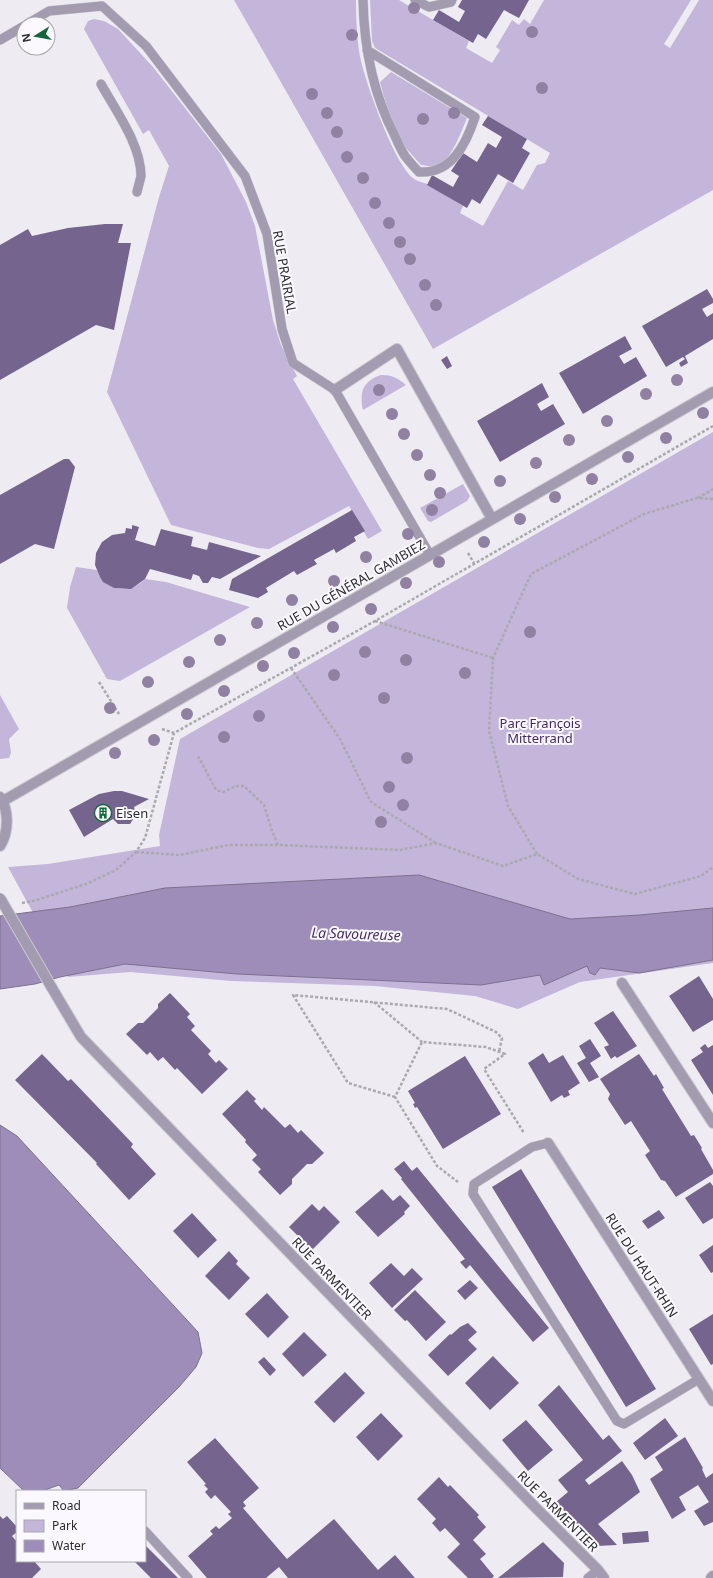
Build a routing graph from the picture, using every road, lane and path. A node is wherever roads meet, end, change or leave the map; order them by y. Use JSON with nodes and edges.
{"nodes":[{"id":1,"x":363,"y":0,"type":"edge"},
{"id":2,"x":415,"y":0,"type":"edge"},
{"id":3,"x":452,"y":0,"type":"edge"},
{"id":4,"x":41,"y":16,"type":"edge"},
{"id":5,"x":16,"y":31,"type":"edge"},
{"id":6,"x":0,"y":40,"type":"edge"},
{"id":7,"x":367,"y":50,"type":"junction"},
{"id":8,"x":101,"y":84,"type":"dead end"},
{"id":9,"x":137,"y":192,"type":"dead end"},
{"id":10,"x":335,"y":390,"type":"junction"},
{"id":11,"x":713,"y":392,"type":"edge"},
{"id":12,"x":713,"y":426,"type":"edge"},
{"id":13,"x":713,"y":489,"type":"edge"},
{"id":14,"x":697,"y":498,"type":"junction"},
{"id":15,"x":713,"y":499,"type":"edge"},
{"id":16,"x":492,"y":519,"type":"junction"},
{"id":17,"x":430,"y":554,"type":"junction"},
{"id":18,"x":375,"y":621,"type":"junction"},
{"id":19,"x":493,"y":658,"type":"junction"},
{"id":20,"x":291,"y":668,"type":"junction"},
{"id":21,"x":198,"y":756,"type":"dead end"},
{"id":22,"x":1,"y":799,"type":"edge"},
{"id":23,"x":436,"y":843,"type":"junction"},
{"id":24,"x":278,"y":844,"type":"junction"},
{"id":25,"x":0,"y":846,"type":"edge"},
{"id":26,"x":136,"y":852,"type":"junction"},
{"id":27,"x":537,"y":854,"type":"junction"},
{"id":28,"x":713,"y":867,"type":"edge"},
{"id":29,"x":0,"y":898,"type":"edge"},
{"id":30,"x":15,"y":904,"type":"dead end"},
{"id":31,"x":622,"y":983,"type":"dead end"},
{"id":32,"x":374,"y":1002,"type":"junction"},
{"id":33,"x":422,"y":1042,"type":"junction"},
{"id":34,"x":499,"y":1052,"type":"junction"},
{"id":35,"x":395,"y":1096,"type":"junction"},
{"id":36,"x":713,"y":1123,"type":"edge"},
{"id":37,"x":548,"y":1143,"type":"joint"},
{"id":38,"x":532,"y":1147,"type":"junction"},
{"id":39,"x":473,"y":1194,"type":"junction"},
{"id":40,"x":699,"y":1379,"type":"junction"},
{"id":41,"x":713,"y":1401,"type":"edge"},
{"id":42,"x":146,"y":1532,"type":"edge"},
{"id":43,"x":601,"y":1574,"type":"edge"},
{"id":44,"x":188,"y":1578,"type":"edge"},
{"id":45,"x":588,"y":1578,"type":"edge"}],
"edges":[{"from":1,"to":7,"type":"lane"},
{"from":2,"to":3,"type":"lane"},
{"from":4,"to":10,"type":"lane","name":"RUE PRAIRIAL"},
{"from":5,"to":6,"type":"lane"},
{"from":7,"to":7,"type":"lane"},
{"from":8,"to":9,"type":"lane"},
{"from":10,"to":16,"type":"street"},
{"from":10,"to":17,"type":"lane","name":"RUE PRAIRIAL"},
{"from":11,"to":16,"type":"street","name":"RUE DU GÉNÉRAL GAMBIEZ"},
{"from":12,"to":18,"type":"path"},
{"from":13,"to":14,"type":"path"},
{"from":14,"to":15,"type":"path"},
{"from":14,"to":19,"type":"path"},
{"from":16,"to":17,"type":"street","name":"RUE DU GÉNÉRAL GAMBIEZ"},
{"from":17,"to":22,"type":"street","name":"RUE DU GÉNÉRAL GAMBIEZ"},
{"from":18,"to":19,"type":"path"},
{"from":18,"to":20,"type":"path"},
{"from":19,"to":27,"type":"path"},
{"from":20,"to":23,"type":"path"},
{"from":20,"to":26,"type":"path"},
{"from":21,"to":24,"type":"path"},
{"from":22,"to":25,"type":"street"},
{"from":23,"to":24,"type":"path"},
{"from":23,"to":27,"type":"path"},
{"from":24,"to":26,"type":"path"},
{"from":26,"to":30,"type":"path"},
{"from":27,"to":28,"type":"path"},
{"from":29,"to":43,"type":"street","name":"RUE PARMENTIER","bridge":true},
{"from":31,"to":36,"type":"street"},
{"from":32,"to":33,"type":"path"},
{"from":32,"to":34,"type":"path"},
{"from":32,"to":35,"type":"path"},
{"from":33,"to":34,"type":"path"},
{"from":33,"to":35,"type":"path"},
{"from":34,"to":38,"type":"path"},
{"from":35,"to":39,"type":"path"},
{"from":37,"to":38,"type":"lane"},
{"from":37,"to":40,"type":"street","name":"RUE DU HAUT-RHIN"},
{"from":38,"to":39,"type":"lane"},
{"from":39,"to":40,"type":"lane"},
{"from":40,"to":41,"type":"street","name":"RUE DU HAUT-RHIN"},
{"from":42,"to":44,"type":"lane"},
{"from":43,"to":45,"type":"lane"}]}
